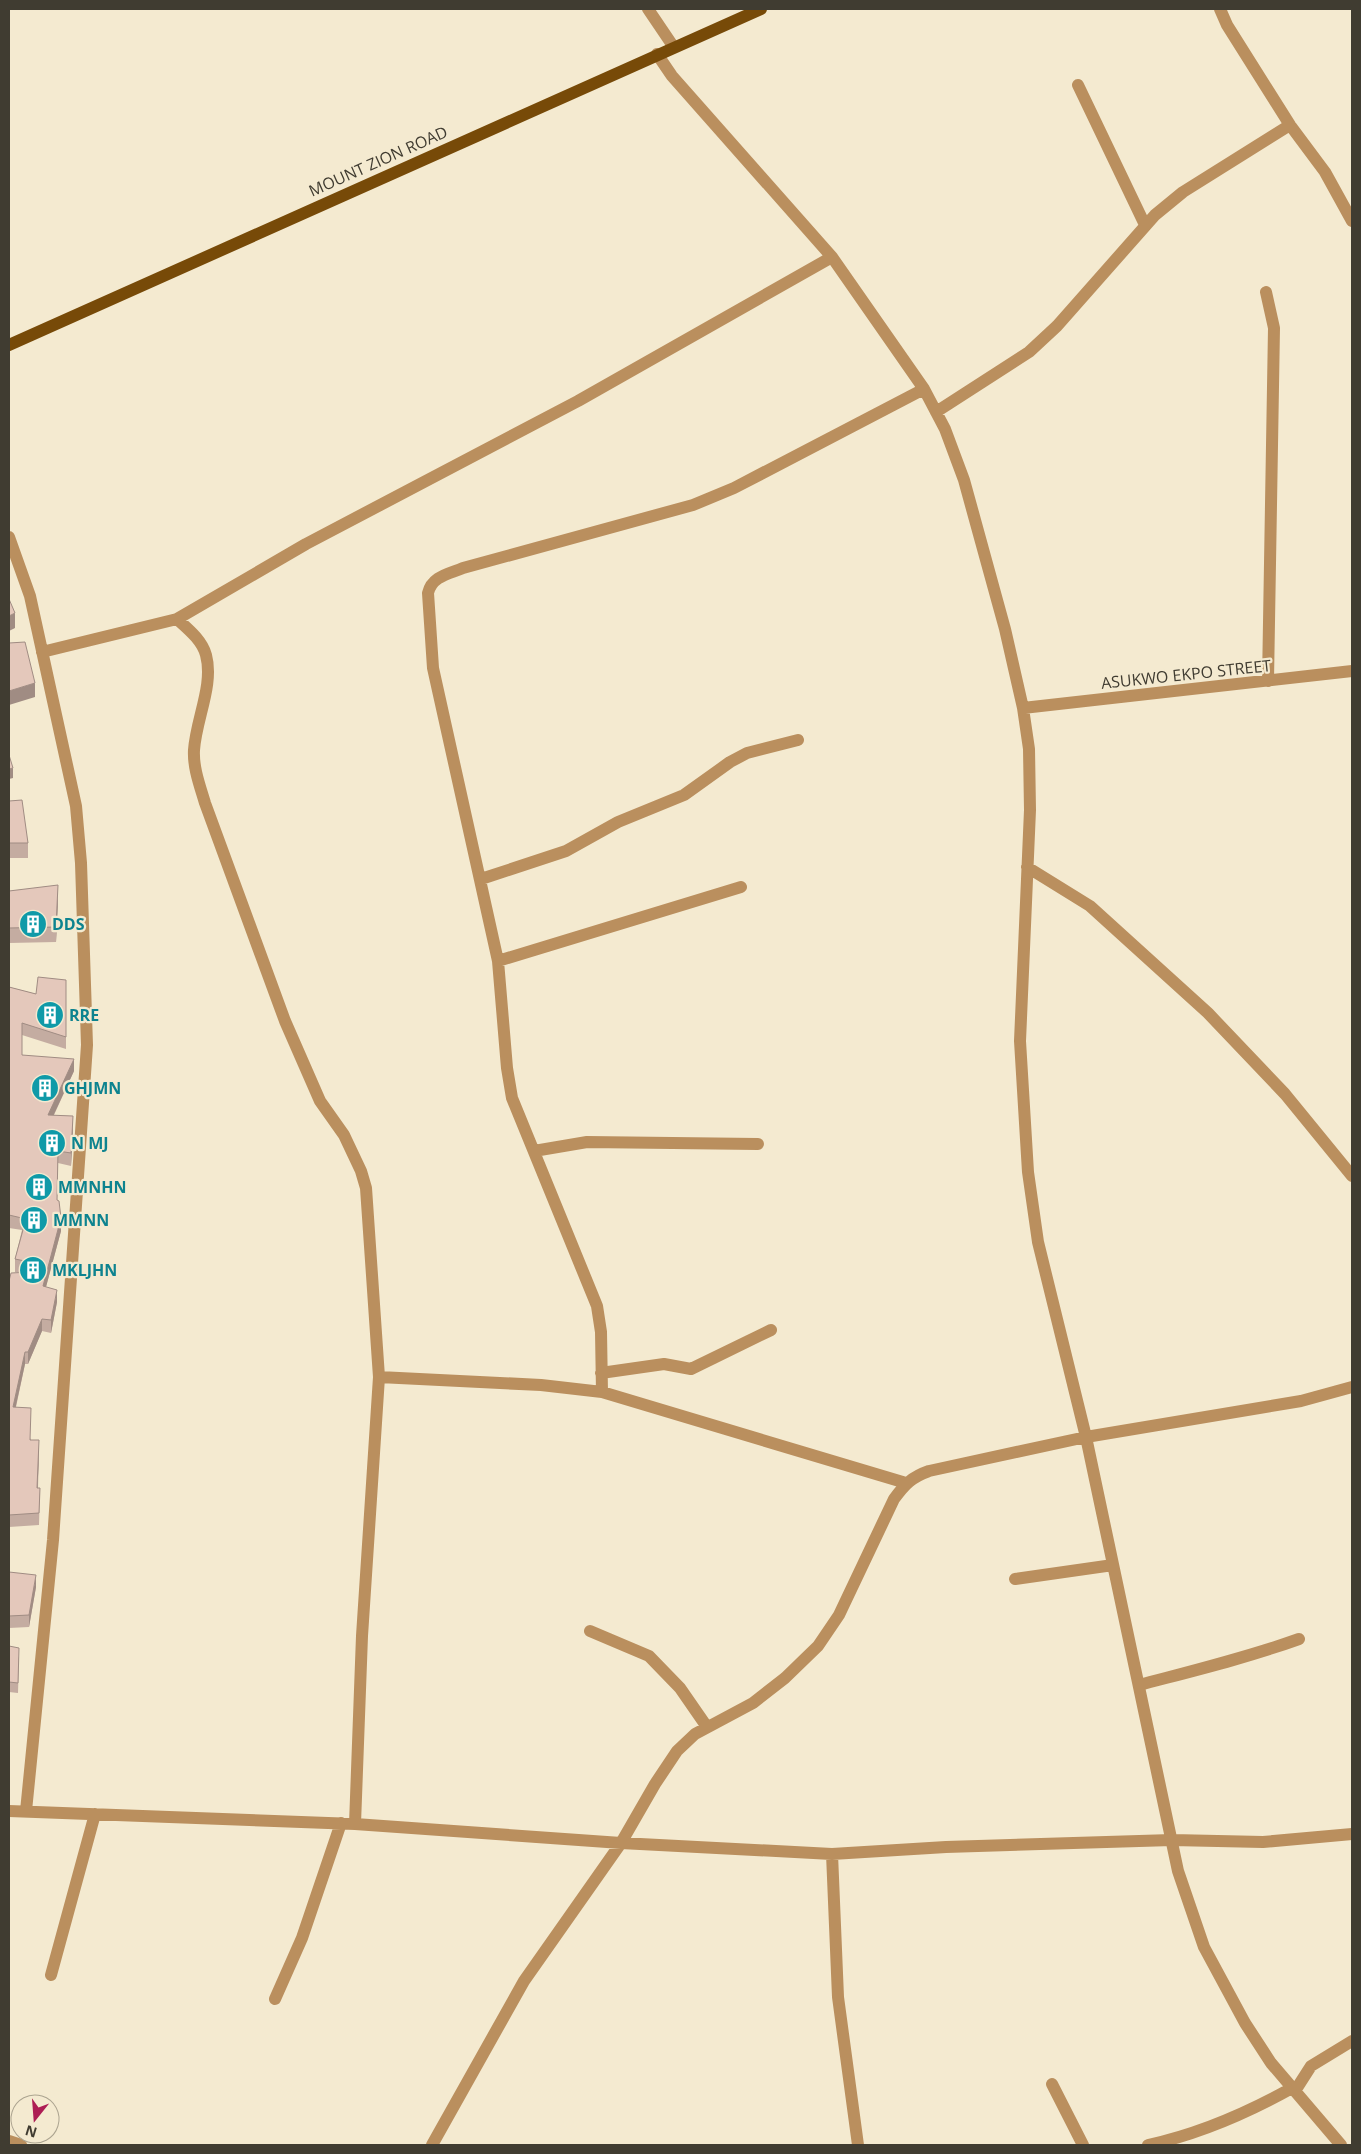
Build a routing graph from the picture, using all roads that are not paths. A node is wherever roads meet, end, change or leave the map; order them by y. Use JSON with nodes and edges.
{"nodes":[{"id":1,"x":648,"y":9,"type":"edge"},
{"id":2,"x":761,"y":9,"type":"edge"},
{"id":3,"x":1220,"y":9,"type":"edge"},
{"id":4,"x":674,"y":46,"type":"junction"},
{"id":5,"x":657,"y":54,"type":"junction"},
{"id":6,"x":1078,"y":85,"type":"dead end"},
{"id":7,"x":1290,"y":125,"type":"junction"},
{"id":8,"x":1352,"y":221,"type":"edge"},
{"id":9,"x":1145,"y":225,"type":"junction"},
{"id":10,"x":832,"y":257,"type":"junction"},
{"id":11,"x":1266,"y":292,"type":"dead end"},
{"id":12,"x":9,"y":345,"type":"edge"},
{"id":13,"x":924,"y":389,"type":"junction"},
{"id":14,"x":936,"y":412,"type":"junction"},
{"id":15,"x":9,"y":537,"type":"edge"},
{"id":16,"x":177,"y":619,"type":"junction"},
{"id":17,"x":42,"y":652,"type":"junction"},
{"id":18,"x":1352,"y":671,"type":"edge"},
{"id":19,"x":1268,"y":681,"type":"junction"},
{"id":20,"x":1024,"y":708,"type":"junction"},
{"id":21,"x":798,"y":740,"type":"dead end"},
{"id":22,"x":1027,"y":867,"type":"junction"},
{"id":23,"x":481,"y":879,"type":"junction"},
{"id":24,"x":741,"y":887,"type":"dead end"},
{"id":25,"x":498,"y":961,"type":"junction"},
{"id":26,"x":758,"y":1144,"type":"dead end"},
{"id":27,"x":534,"y":1151,"type":"junction"},
{"id":28,"x":1352,"y":1176,"type":"edge"},
{"id":29,"x":771,"y":1330,"type":"dead end"},
{"id":30,"x":601,"y":1373,"type":"junction"},
{"id":31,"x":379,"y":1377,"type":"junction"},
{"id":32,"x":1352,"y":1387,"type":"edge"},
{"id":33,"x":602,"y":1392,"type":"junction"},
{"id":34,"x":1086,"y":1437,"type":"junction"},
{"id":35,"x":906,"y":1483,"type":"junction"},
{"id":36,"x":1113,"y":1565,"type":"junction"},
{"id":37,"x":1016,"y":1579,"type":"dead end"},
{"id":38,"x":590,"y":1631,"type":"dead end"},
{"id":39,"x":1299,"y":1639,"type":"dead end"},
{"id":40,"x":1138,"y":1685,"type":"junction"},
{"id":41,"x":707,"y":1727,"type":"junction"},
{"id":42,"x":9,"y":1811,"type":"edge"},
{"id":43,"x":26,"y":1811,"type":"junction"},
{"id":44,"x":95,"y":1814,"type":"junction"},
{"id":45,"x":340,"y":1823,"type":"junction"},
{"id":46,"x":355,"y":1824,"type":"junction"},
{"id":47,"x":1352,"y":1834,"type":"edge"},
{"id":48,"x":1172,"y":1840,"type":"junction"},
{"id":49,"x":621,"y":1844,"type":"junction"},
{"id":50,"x":832,"y":1854,"type":"junction"},
{"id":51,"x":50,"y":1975,"type":"dead end"},
{"id":52,"x":275,"y":1999,"type":"dead end"},
{"id":53,"x":1352,"y":2041,"type":"edge"},
{"id":54,"x":1052,"y":2084,"type":"dead end"},
{"id":55,"x":1294,"y":2090,"type":"junction"},
{"id":56,"x":9,"y":2141,"type":"edge"},
{"id":57,"x":21,"y":2145,"type":"edge"},
{"id":58,"x":432,"y":2145,"type":"edge"},
{"id":59,"x":858,"y":2145,"type":"edge"},
{"id":60,"x":1083,"y":2145,"type":"edge"},
{"id":61,"x":1148,"y":2145,"type":"edge"},
{"id":62,"x":1340,"y":2145,"type":"edge"}],
"edges":[{"from":1,"to":4,"type":"street"},
{"from":2,"to":4,"type":"main road","name":"MOUNT ZION ROAD"},
{"from":3,"to":7,"type":"street"},
{"from":4,"to":5,"type":"main road","name":"MOUNT ZION ROAD"},
{"from":5,"to":10,"type":"street"},
{"from":5,"to":12,"type":"main road","name":"MOUNT ZION ROAD"},
{"from":6,"to":9,"type":"street"},
{"from":7,"to":8,"type":"street"},
{"from":7,"to":9,"type":"street"},
{"from":9,"to":14,"type":"street"},
{"from":10,"to":13,"type":"street"},
{"from":10,"to":16,"type":"street"},
{"from":11,"to":19,"type":"street"},
{"from":13,"to":14,"type":"street"},
{"from":13,"to":23,"type":"street"},
{"from":14,"to":20,"type":"street"},
{"from":15,"to":17,"type":"street"},
{"from":16,"to":17,"type":"street"},
{"from":16,"to":31,"type":"street"},
{"from":17,"to":43,"type":"street"},
{"from":18,"to":19,"type":"street","name":"ASUKWO EKPO STREET"},
{"from":19,"to":20,"type":"street","name":"ASUKWO EKPO STREET"},
{"from":20,"to":22,"type":"street"},
{"from":21,"to":23,"type":"street"},
{"from":22,"to":28,"type":"street"},
{"from":22,"to":34,"type":"street"},
{"from":23,"to":25,"type":"street"},
{"from":24,"to":25,"type":"street"},
{"from":25,"to":27,"type":"street"},
{"from":26,"to":27,"type":"street"},
{"from":27,"to":30,"type":"street"},
{"from":29,"to":30,"type":"street"},
{"from":30,"to":33,"type":"street"},
{"from":31,"to":33,"type":"street"},
{"from":31,"to":46,"type":"street"},
{"from":32,"to":34,"type":"street"},
{"from":33,"to":35,"type":"street"},
{"from":34,"to":35,"type":"street"},
{"from":34,"to":36,"type":"street"},
{"from":35,"to":41,"type":"street"},
{"from":36,"to":37,"type":"street"},
{"from":36,"to":40,"type":"street"},
{"from":38,"to":41,"type":"street"},
{"from":39,"to":40,"type":"street"},
{"from":40,"to":48,"type":"street"},
{"from":41,"to":49,"type":"street"},
{"from":42,"to":43,"type":"street"},
{"from":43,"to":44,"type":"street"},
{"from":44,"to":45,"type":"street"},
{"from":44,"to":51,"type":"street"},
{"from":45,"to":46,"type":"street"},
{"from":45,"to":52,"type":"street"},
{"from":46,"to":49,"type":"street"},
{"from":47,"to":48,"type":"street"},
{"from":48,"to":50,"type":"street"},
{"from":48,"to":55,"type":"street"},
{"from":49,"to":50,"type":"street"},
{"from":49,"to":58,"type":"street"},
{"from":50,"to":59,"type":"street"},
{"from":53,"to":55,"type":"street"},
{"from":54,"to":60,"type":"street"},
{"from":55,"to":61,"type":"street"},
{"from":55,"to":62,"type":"street"},
{"from":56,"to":57,"type":"street"}]}
